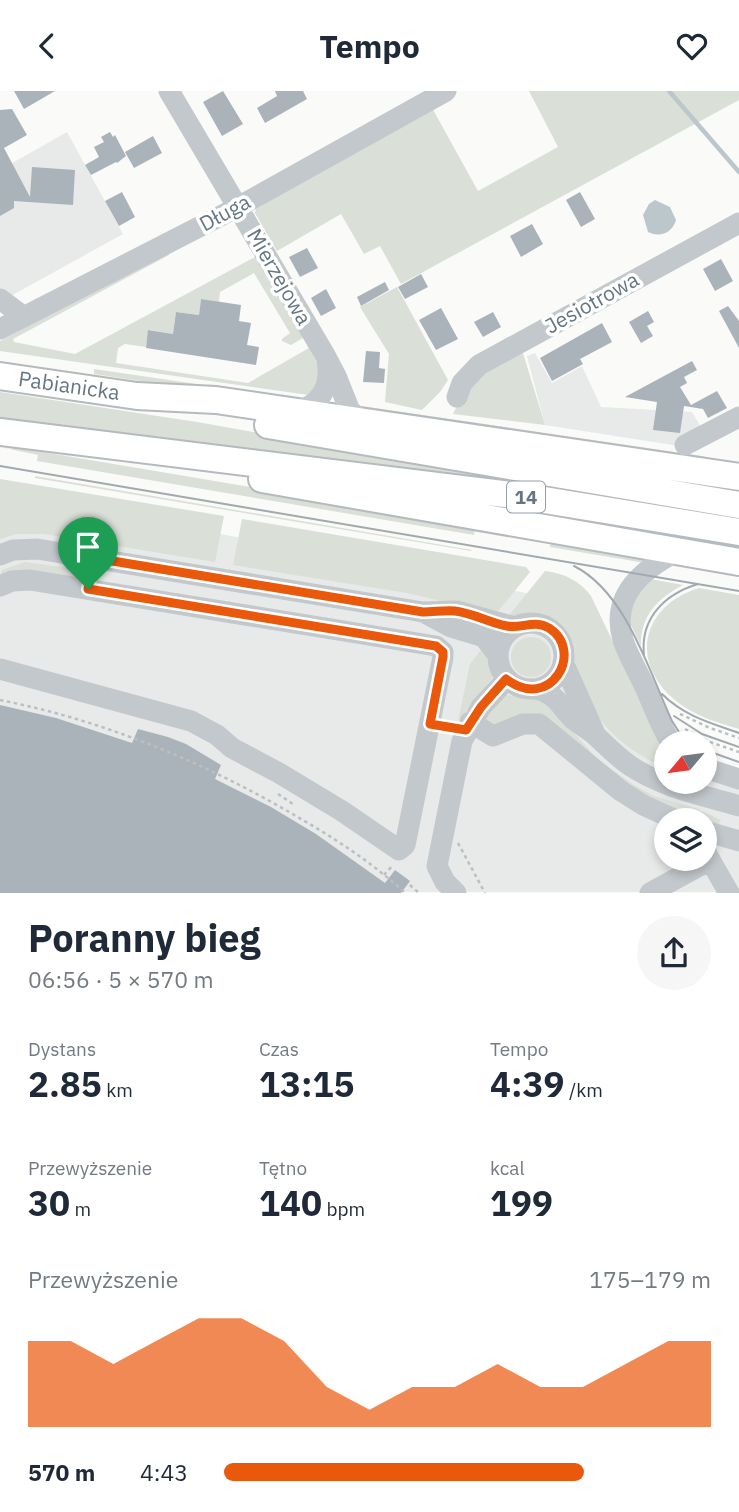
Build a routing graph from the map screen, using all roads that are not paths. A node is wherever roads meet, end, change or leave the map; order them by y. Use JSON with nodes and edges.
{"nodes":[{"id":1,"x":169,"y":91,"type":"edge"},
{"id":2,"x":446,"y":91,"type":"edge"},
{"id":3,"x":420,"y":97,"type":"edge"},
{"id":4,"x":238,"y":207,"type":"junction"},
{"id":5,"x":739,"y":223,"type":"edge"},
{"id":6,"x":0,"y":299,"type":"edge"},
{"id":7,"x":24,"y":317,"type":"junction"},
{"id":8,"x":0,"y":329,"type":"edge"},
{"id":9,"x":325,"y":355,"type":"junction"},
{"id":10,"x":0,"y":376,"type":"edge"},
{"id":11,"x":137,"y":396,"type":"junction"},
{"id":12,"x":457,"y":397,"type":"dead end"},
{"id":13,"x":295,"y":411,"type":"junction"},
{"id":14,"x":739,"y":417,"type":"edge"},
{"id":15,"x":363,"y":421,"type":"junction"},
{"id":16,"x":0,"y":432,"type":"edge"},
{"id":17,"x":685,"y":445,"type":"dead end"},
{"id":18,"x":130,"y":449,"type":"junction"},
{"id":19,"x":739,"y":477,"type":"edge"},
{"id":20,"x":739,"y":505,"type":"edge"},
{"id":21,"x":739,"y":532,"type":"edge"},
{"id":22,"x":678,"y":551,"type":"junction"},
{"id":23,"x":0,"y":555,"type":"edge"},
{"id":24,"x":94,"y":558,"type":"junction"},
{"id":25,"x":739,"y":562,"type":"edge"},
{"id":26,"x":0,"y":586,"type":"edge"},
{"id":27,"x":88,"y":589,"type":"junction"},
{"id":28,"x":381,"y":604,"type":"junction"},
{"id":29,"x":423,"y":612,"type":"junction"},
{"id":30,"x":515,"y":627,"type":"junction"},
{"id":31,"x":377,"y":635,"type":"junction"},
{"id":32,"x":498,"y":655,"type":"junction"},
{"id":33,"x":563,"y":662,"type":"junction"},
{"id":34,"x":0,"y":669,"type":"edge"},
{"id":35,"x":506,"y":679,"type":"junction"},
{"id":36,"x":536,"y":689,"type":"junction"},
{"id":37,"x":430,"y":724,"type":"junction"},
{"id":38,"x":468,"y":726,"type":"junction"},
{"id":39,"x":675,"y":731,"type":"edge"},
{"id":40,"x":596,"y":736,"type":"junction"},
{"id":41,"x":718,"y":772,"type":"edge"},
{"id":42,"x":420,"y":774,"type":"junction"},
{"id":43,"x":739,"y":779,"type":"edge"},
{"id":44,"x":453,"y":780,"type":"junction"},
{"id":45,"x":739,"y":806,"type":"edge"},
{"id":46,"x":654,"y":810,"type":"edge"},
{"id":47,"x":410,"y":824,"type":"junction"},
{"id":48,"x":444,"y":827,"type":"junction"},
{"id":49,"x":717,"y":835,"type":"edge"},
{"id":50,"x":739,"y":841,"type":"edge"},
{"id":51,"x":684,"y":871,"type":"edge"},
{"id":52,"x":717,"y":871,"type":"edge"},
{"id":53,"x":456,"y":893,"type":"edge"},
{"id":54,"x":650,"y":893,"type":"edge"},
{"id":55,"x":729,"y":893,"type":"edge"}],
"edges":[{"from":1,"to":4,"type":"street","name":"Mierzejowa"},
{"from":2,"to":3,"type":"street","name":"Długa"},
{"from":3,"to":4,"type":"street","name":"Długa"},
{"from":4,"to":7,"type":"street","name":"Długa"},
{"from":4,"to":9,"type":"street","name":"Mierzejowa"},
{"from":5,"to":12,"type":"street","name":"Jesiotrowa"},
{"from":6,"to":7,"type":"street"},
{"from":7,"to":8,"type":"street","name":"Długa"},
{"from":9,"to":13,"type":"street"},
{"from":9,"to":15,"type":"street","name":"Mierzejowa"},
{"from":10,"to":11,"type":"main road","name":"Pabianicka","number":"14"},
{"from":11,"to":13,"type":"main road"},
{"from":11,"to":20,"type":"main road","number":"14"},
{"from":13,"to":15,"type":"main road"},
{"from":14,"to":17,"type":"street"},
{"from":15,"to":19,"type":"main road"},
{"from":16,"to":18,"type":"main road","number":"14"},
{"from":18,"to":21,"type":"main road","number":"14"},
{"from":18,"to":22,"type":"main road"},
{"from":22,"to":25,"type":"main road"},
{"from":22,"to":39,"type":"street"},
{"from":23,"to":24,"type":"street"},
{"from":24,"to":27,"type":"street"},
{"from":24,"to":28,"type":"street"},
{"from":26,"to":27,"type":"street"},
{"from":27,"to":31,"type":"street"},
{"from":28,"to":29,"type":"street"},
{"from":28,"to":31,"type":"street"},
{"from":29,"to":30,"type":"street"},
{"from":29,"to":32,"type":"street"},
{"from":30,"to":32,"type":"street"},
{"from":30,"to":33,"type":"street"},
{"from":31,"to":37,"type":"street"},
{"from":32,"to":35,"type":"street"},
{"from":33,"to":36,"type":"street"},
{"from":33,"to":40,"type":"street"},
{"from":34,"to":47,"type":"street"},
{"from":35,"to":36,"type":"street"},
{"from":35,"to":38,"type":"street"},
{"from":36,"to":40,"type":"street"},
{"from":37,"to":38,"type":"street"},
{"from":37,"to":42,"type":"street"},
{"from":38,"to":44,"type":"street"},
{"from":38,"to":46,"type":"street"},
{"from":40,"to":45,"type":"street"},
{"from":41,"to":43,"type":"street"},
{"from":42,"to":44,"type":"street"},
{"from":42,"to":47,"type":"street"},
{"from":44,"to":48,"type":"street"},
{"from":47,"to":48,"type":"street"},
{"from":48,"to":53,"type":"street"},
{"from":49,"to":50,"type":"street"},
{"from":51,"to":54,"type":"street"},
{"from":52,"to":55,"type":"street"}]}
